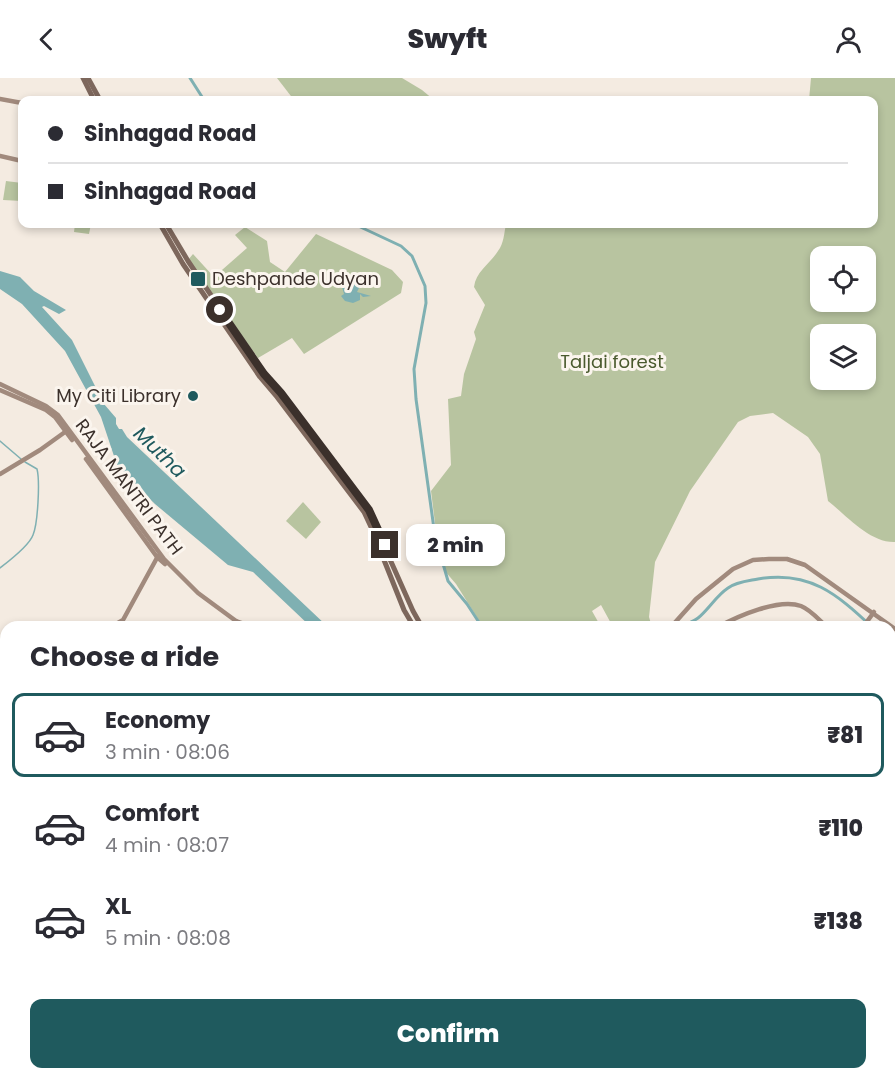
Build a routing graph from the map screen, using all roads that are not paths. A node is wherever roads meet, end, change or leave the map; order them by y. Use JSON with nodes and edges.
{"nodes":[{"id":1,"x":82,"y":78,"type":"edge"},
{"id":2,"x":88,"y":78,"type":"edge"},
{"id":3,"x":92,"y":96,"type":"edge"},
{"id":4,"x":98,"y":96,"type":"edge"},
{"id":5,"x":0,"y":99,"type":"edge"},
{"id":6,"x":18,"y":102,"type":"edge"},
{"id":7,"x":0,"y":156,"type":"edge"},
{"id":8,"x":18,"y":160,"type":"edge"},
{"id":9,"x":162,"y":228,"type":"edge"},
{"id":10,"x":168,"y":228,"type":"edge"},
{"id":11,"x":245,"y":351,"type":"junction"},
{"id":12,"x":0,"y":384,"type":"edge"},
{"id":13,"x":0,"y":390,"type":"edge"},
{"id":14,"x":47,"y":409,"type":"junction"},
{"id":15,"x":66,"y":431,"type":"junction"},
{"id":16,"x":0,"y":474,"type":"edge"},
{"id":17,"x":379,"y":544,"type":"junction"},
{"id":18,"x":158,"y":556,"type":"junction"},
{"id":19,"x":873,"y":613,"type":"junction"},
{"id":20,"x":121,"y":621,"type":"edge"},
{"id":21,"x":236,"y":621,"type":"edge"},
{"id":22,"x":411,"y":621,"type":"edge"},
{"id":23,"x":412,"y":621,"type":"edge"},
{"id":24,"x":419,"y":621,"type":"edge"},
{"id":25,"x":676,"y":621,"type":"edge"},
{"id":26,"x":731,"y":621,"type":"edge"},
{"id":27,"x":820,"y":621,"type":"edge"},
{"id":28,"x":867,"y":621,"type":"edge"},
{"id":29,"x":884,"y":621,"type":"edge"}],
"edges":[{"from":1,"to":3,"type":"main road"},
{"from":2,"to":4,"type":"main road"},
{"from":5,"to":6,"type":"street"},
{"from":7,"to":8,"type":"street"},
{"from":9,"to":11,"type":"main road"},
{"from":10,"to":11,"type":"main road"},
{"from":11,"to":17,"type":"main road"},
{"from":11,"to":24,"type":"main road"},
{"from":12,"to":14,"type":"street","name":"RAJA MANTRI PATH"},
{"from":13,"to":14,"type":"street","name":"RAJA MANTRI PATH"},
{"from":14,"to":15,"type":"street","name":"RAJA MANTRI PATH"},
{"from":15,"to":16,"type":"street"},
{"from":15,"to":18,"type":"street","name":"RAJA MANTRI PATH"},
{"from":17,"to":22,"type":"main road"},
{"from":17,"to":23,"type":"main road"},
{"from":18,"to":20,"type":"street"},
{"from":18,"to":21,"type":"street","name":"RAJA MANTRI PATH"},
{"from":19,"to":25,"type":"street"},
{"from":19,"to":28,"type":"street"},
{"from":19,"to":29,"type":"street"},
{"from":26,"to":27,"type":"street"}]}
